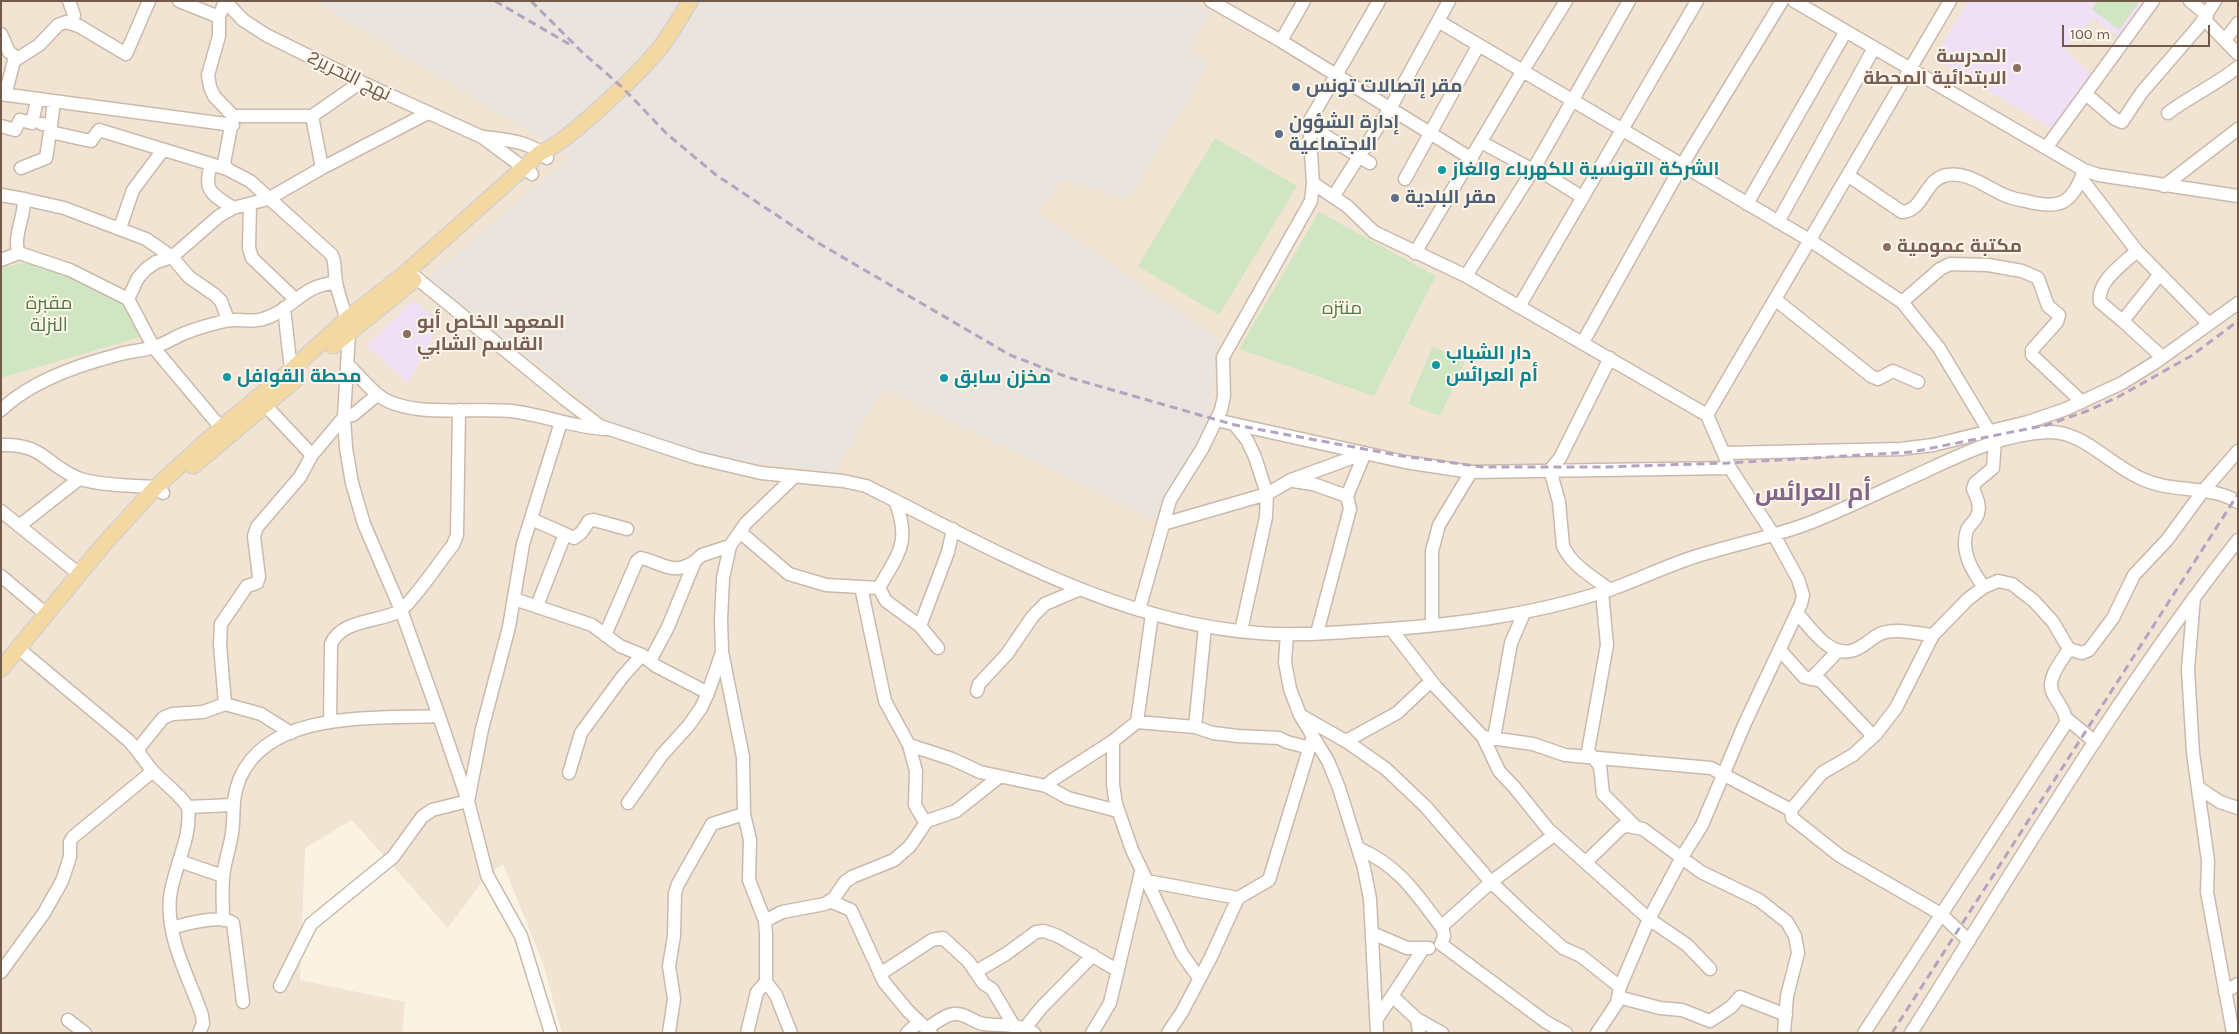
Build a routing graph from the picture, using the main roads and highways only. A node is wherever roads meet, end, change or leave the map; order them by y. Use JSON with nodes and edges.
{"nodes":[{"id":1,"x":690,"y":1,"type":"edge"},
{"id":2,"x":348,"y":326,"type":"junction"},
{"id":3,"x":225,"y":432,"type":"junction"},
{"id":4,"x":160,"y":490,"type":"junction"},
{"id":5,"x":1,"y":669,"type":"edge"},
{"id":6,"x":1,"y":682,"type":"edge"}],
"edges":[{"from":1,"to":2,"type":"main road"},
{"from":2,"to":3,"type":"main road"},
{"from":2,"to":3,"type":"main road"},
{"from":3,"to":4,"type":"main road"},
{"from":4,"to":5,"type":"main road"},
{"from":4,"to":6,"type":"main road"}]}
